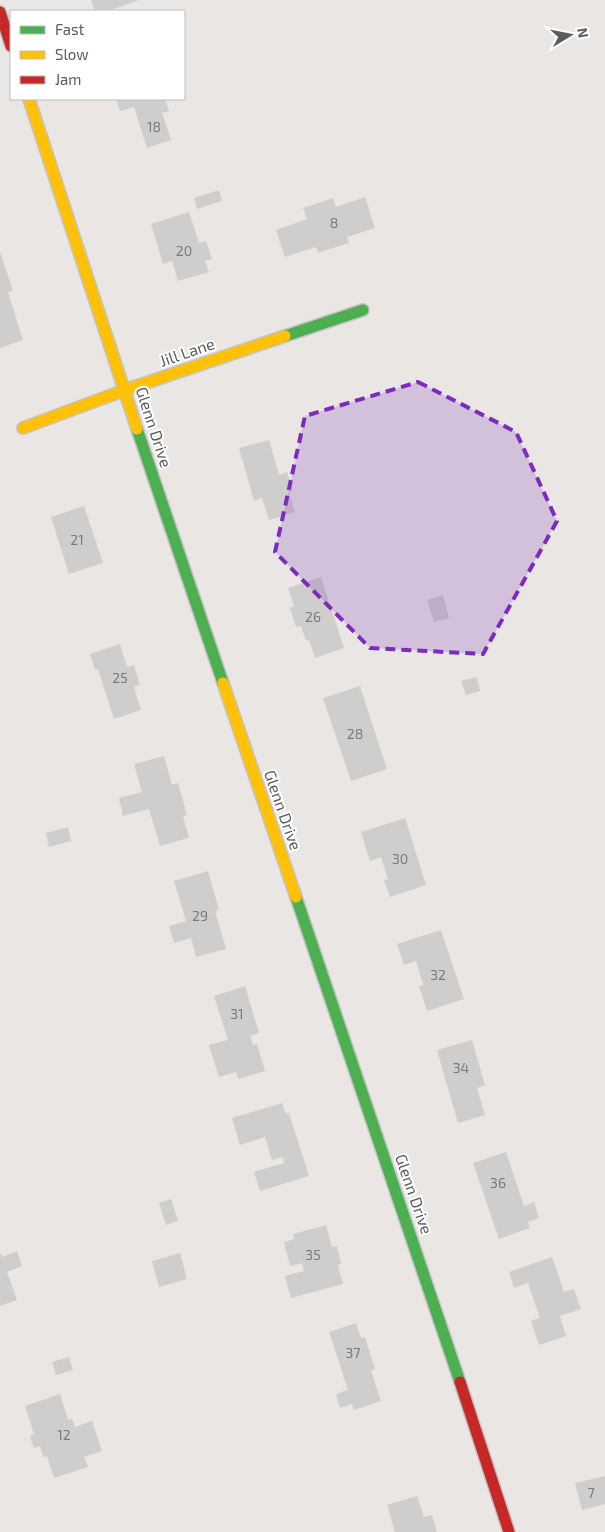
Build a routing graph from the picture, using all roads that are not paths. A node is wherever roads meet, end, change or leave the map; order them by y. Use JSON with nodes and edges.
{"nodes":[{"id":1,"x":0,"y":12,"type":"edge"},
{"id":2,"x":10,"y":43,"type":"edge"},
{"id":3,"x":28,"y":100,"type":"edge"},
{"id":4,"x":363,"y":310,"type":"dead end"},
{"id":5,"x":125,"y":390,"type":"junction"},
{"id":6,"x":23,"y":428,"type":"dead end"},
{"id":7,"x":509,"y":1532,"type":"edge"}],
"edges":[{"from":1,"to":2,"type":"street"},
{"from":3,"to":5,"type":"street","name":"Glenn Drive"},
{"from":4,"to":5,"type":"street","name":"Jill Lane"},
{"from":5,"to":6,"type":"street","name":"Jill Lane"},
{"from":5,"to":7,"type":"street","name":"Glenn Drive"}]}
